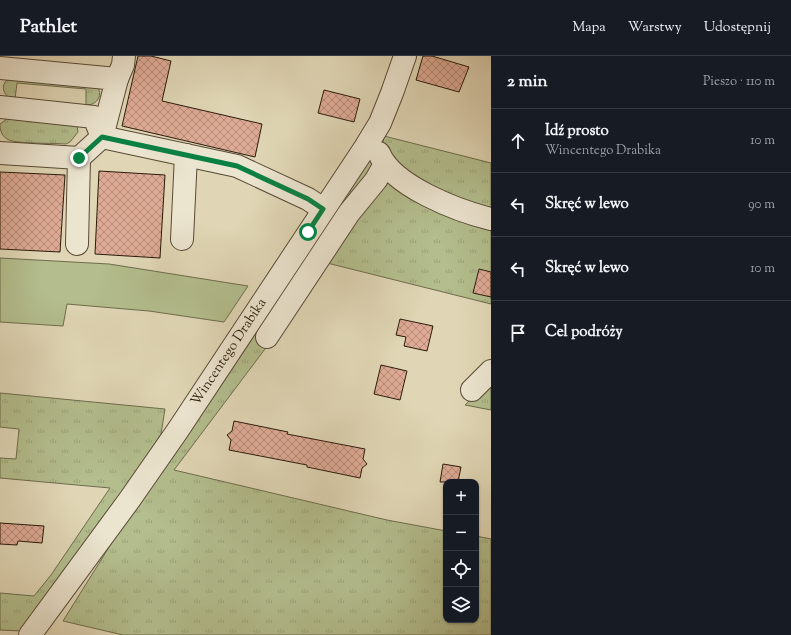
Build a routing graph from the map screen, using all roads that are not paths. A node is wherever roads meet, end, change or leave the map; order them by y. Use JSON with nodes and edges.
{"nodes":[{"id":1,"x":124,"y":56,"type":"edge"},
{"id":2,"x":405,"y":56,"type":"edge"},
{"id":3,"x":36,"y":64,"type":"edge"},
{"id":4,"x":0,"y":68,"type":"edge"},
{"id":5,"x":117,"y":79,"type":"junction"},
{"id":6,"x":0,"y":107,"type":"edge"},
{"id":7,"x":102,"y":137,"type":"junction"},
{"id":8,"x":366,"y":146,"type":"junction"},
{"id":9,"x":0,"y":153,"type":"edge"},
{"id":10,"x":186,"y":155,"type":"junction"},
{"id":11,"x":79,"y":158,"type":"junction"},
{"id":12,"x":385,"y":164,"type":"junction"},
{"id":13,"x":323,"y":209,"type":"junction"},
{"id":14,"x":491,"y":219,"type":"edge"},
{"id":15,"x":182,"y":239,"type":"dead end"},
{"id":16,"x":77,"y":244,"type":"dead end"},
{"id":17,"x":267,"y":337,"type":"dead end"},
{"id":18,"x":491,"y":371,"type":"edge"},
{"id":19,"x":472,"y":390,"type":"dead end"},
{"id":20,"x":30,"y":635,"type":"edge"}],
"edges":[{"from":1,"to":5,"type":"street"},
{"from":2,"to":8,"type":"street","name":"Wincentego Drabika"},
{"from":3,"to":4,"type":"street"},
{"from":3,"to":5,"type":"street"},
{"from":5,"to":7,"type":"street"},
{"from":6,"to":7,"type":"street"},
{"from":7,"to":10,"type":"street"},
{"from":7,"to":11,"type":"street"},
{"from":8,"to":12,"type":"street"},
{"from":8,"to":13,"type":"street","name":"Wincentego Drabika"},
{"from":9,"to":11,"type":"street"},
{"from":10,"to":13,"type":"street"},
{"from":10,"to":15,"type":"street"},
{"from":11,"to":16,"type":"street"},
{"from":12,"to":14,"type":"street"},
{"from":12,"to":17,"type":"street"},
{"from":13,"to":20,"type":"street","name":"Wincentego Drabika"},
{"from":18,"to":19,"type":"street"}]}
